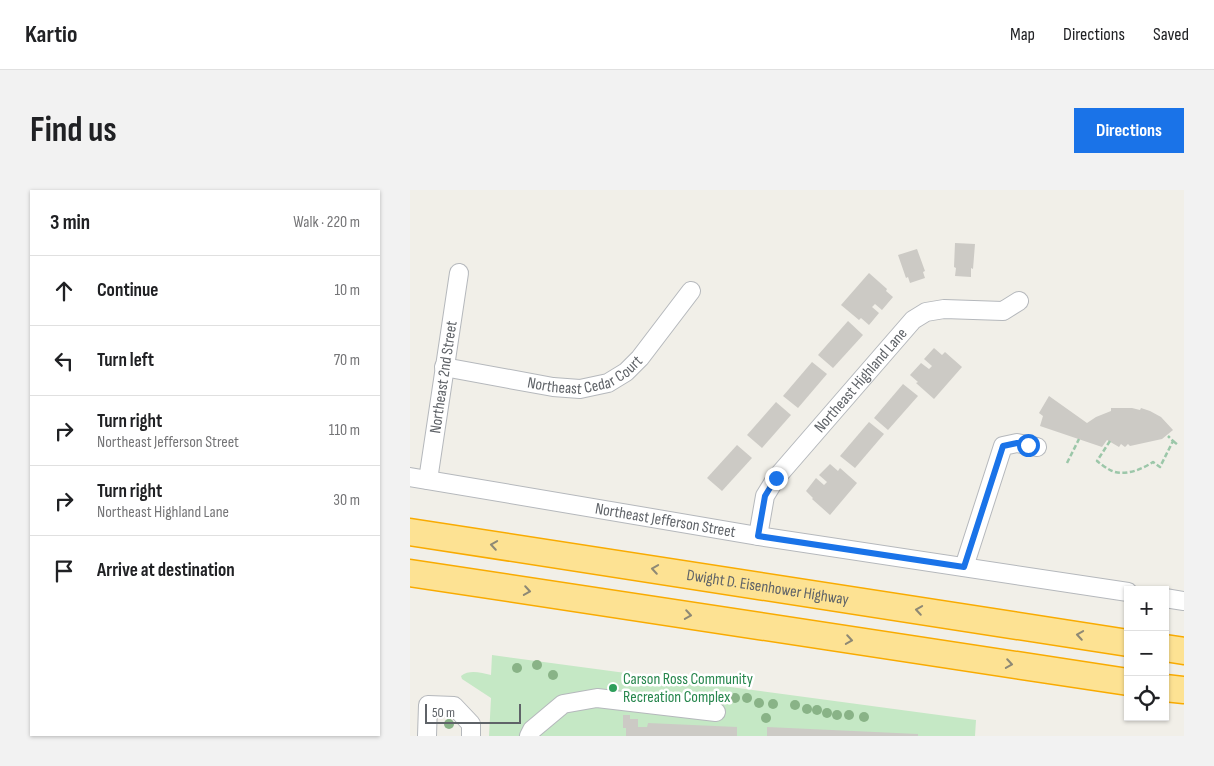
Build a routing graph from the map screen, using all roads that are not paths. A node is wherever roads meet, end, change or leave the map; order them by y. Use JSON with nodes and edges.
{"nodes":[{"id":1,"x":459,"y":274,"type":"dead end"},
{"id":2,"x":691,"y":291,"type":"dead end"},
{"id":3,"x":1019,"y":301,"type":"dead end"},
{"id":4,"x":444,"y":368,"type":"junction"},
{"id":5,"x":1037,"y":447,"type":"dead end"},
{"id":6,"x":410,"y":478,"type":"edge"},
{"id":7,"x":428,"y":480,"type":"junction"},
{"id":8,"x":410,"y":532,"type":"edge"},
{"id":9,"x":758,"y":536,"type":"junction"},
{"id":10,"x":964,"y":567,"type":"junction"},
{"id":11,"x":410,"y":573,"type":"edge"},
{"id":12,"x":1124,"y":591,"type":"edge"},
{"id":13,"x":1169,"y":599,"type":"edge"},
{"id":14,"x":1184,"y":601,"type":"edge"},
{"id":15,"x":1124,"y":642,"type":"edge"},
{"id":16,"x":1169,"y":649,"type":"edge"},
{"id":17,"x":1184,"y":651,"type":"edge"},
{"id":18,"x":1124,"y":681,"type":"edge"},
{"id":19,"x":1169,"y":688,"type":"edge"},
{"id":20,"x":1184,"y":690,"type":"edge"},
{"id":21,"x":716,"y":712,"type":"dead end"},
{"id":22,"x":427,"y":736,"type":"edge"},
{"id":23,"x":471,"y":736,"type":"edge"},
{"id":24,"x":529,"y":736,"type":"edge"}],
"edges":[{"from":1,"to":4,"type":"street","name":"Northeast 2nd Street"},
{"from":2,"to":4,"type":"street","name":"Northeast Cedar Court"},
{"from":3,"to":9,"type":"street","name":"Northeast Highland Lane"},
{"from":4,"to":7,"type":"street","name":"Northeast 2nd Street"},
{"from":5,"to":10,"type":"street"},
{"from":6,"to":7,"type":"street","name":"Northeast Jefferson Street"},
{"from":7,"to":9,"type":"street","name":"Northeast Jefferson Street"},
{"from":15,"to":8,"type":"highway","name":"Dwight D. Eisenhower Highway","one_way":true},
{"from":9,"to":10,"type":"street","name":"Northeast Jefferson Street"},
{"from":10,"to":12,"type":"street","name":"Northeast Jefferson Street"},
{"from":11,"to":18,"type":"highway","one_way":true},
{"from":13,"to":14,"type":"street"},
{"from":16,"to":17,"type":"highway"},
{"from":19,"to":20,"type":"highway"},
{"from":21,"to":24,"type":"street"},
{"from":22,"to":23,"type":"street"}]}
